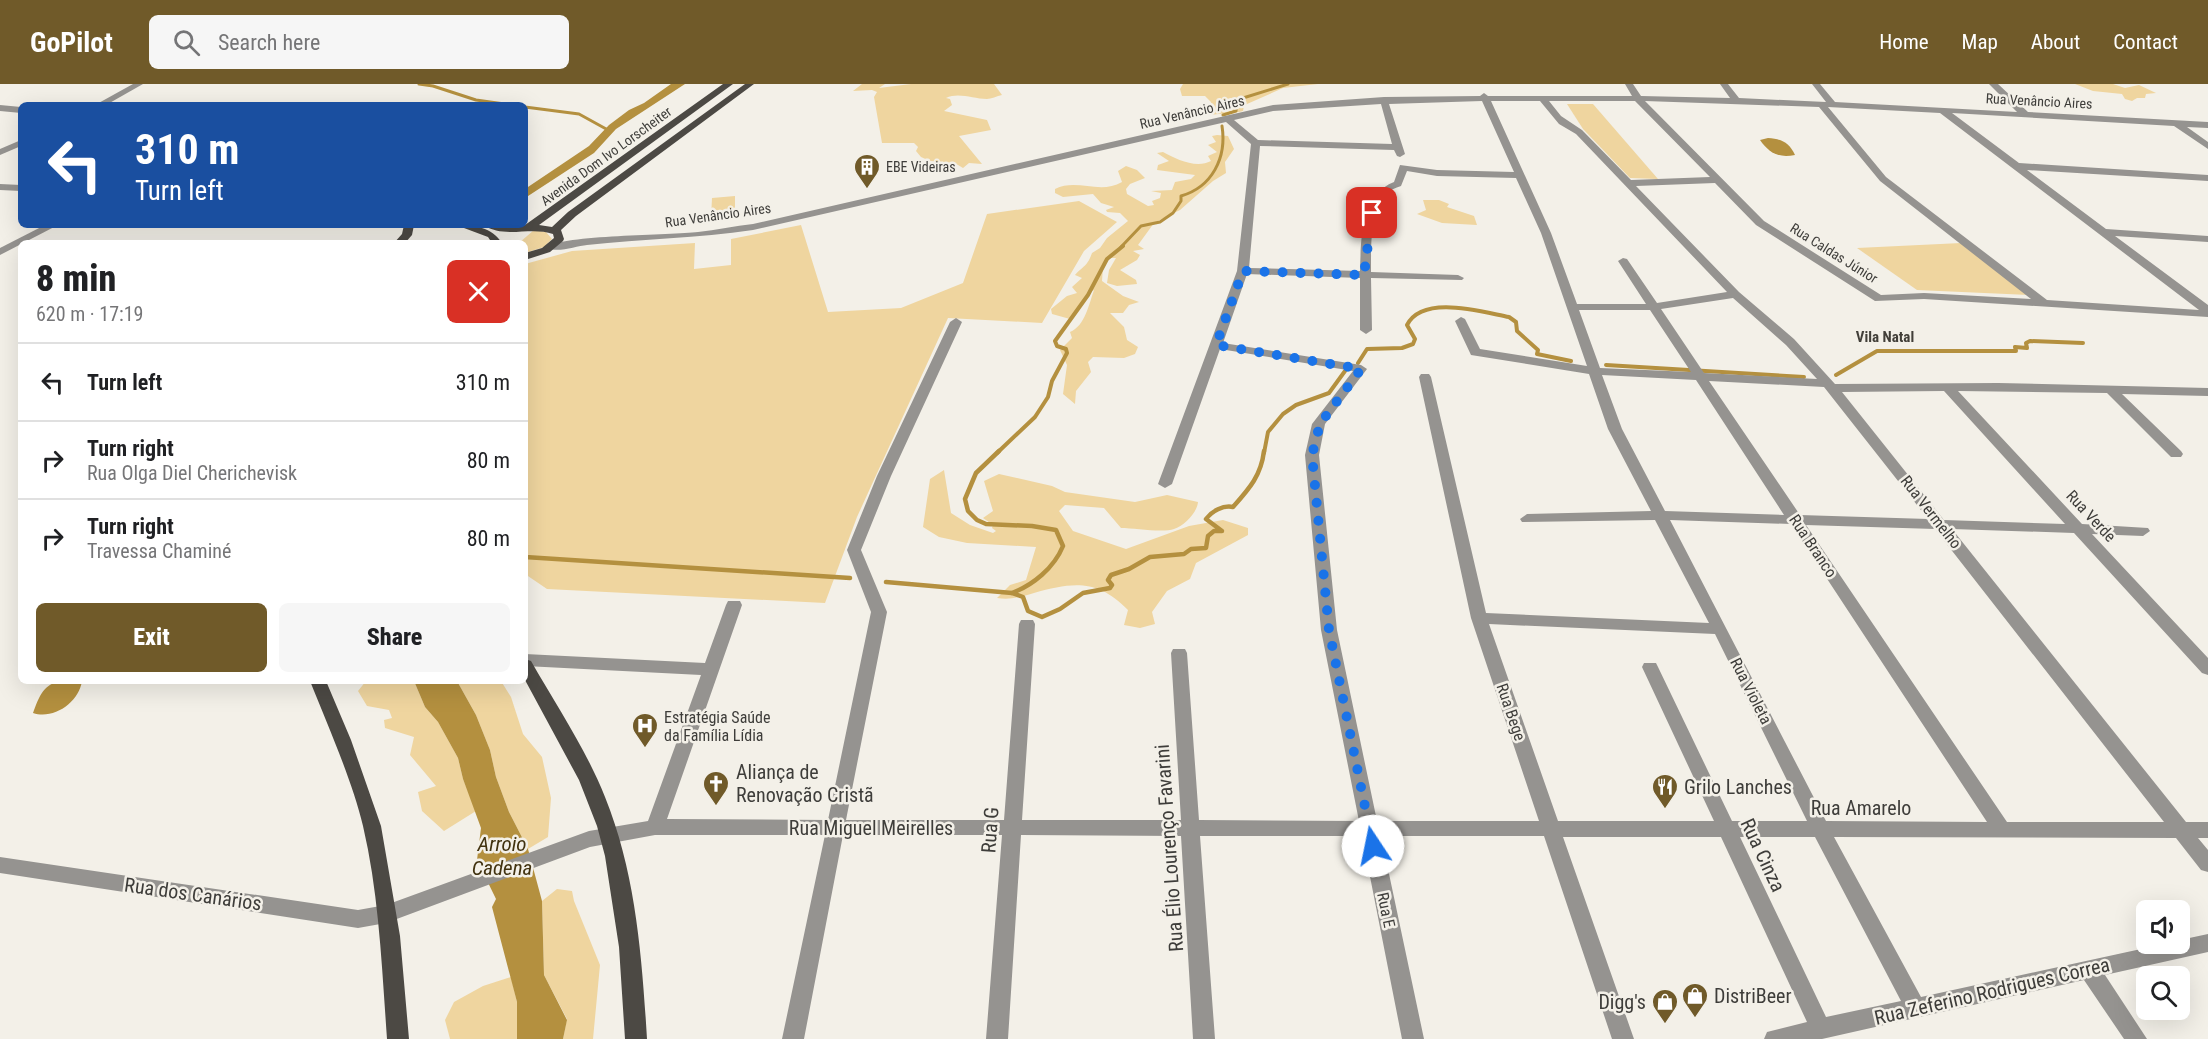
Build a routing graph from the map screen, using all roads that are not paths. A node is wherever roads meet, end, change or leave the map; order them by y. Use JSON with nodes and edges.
{"nodes":[{"id":1,"x":139,"y":84,"type":"edge"},
{"id":2,"x":729,"y":84,"type":"edge"},
{"id":3,"x":750,"y":84,"type":"edge"},
{"id":4,"x":1485,"y":84,"type":"edge"},
{"id":5,"x":1629,"y":84,"type":"edge"},
{"id":6,"x":1724,"y":84,"type":"edge"},
{"id":7,"x":1816,"y":84,"type":"edge"},
{"id":8,"x":1993,"y":84,"type":"edge"},
{"id":9,"x":1489,"y":96,"type":"junction"},
{"id":10,"x":1542,"y":97,"type":"junction"},
{"id":11,"x":1638,"y":99,"type":"junction"},
{"id":12,"x":1384,"y":100,"type":"junction"},
{"id":13,"x":1736,"y":101,"type":"junction"},
{"id":14,"x":105,"y":102,"type":"edge"},
{"id":15,"x":1827,"y":104,"type":"junction"},
{"id":16,"x":0,"y":108,"type":"edge"},
{"id":17,"x":18,"y":110,"type":"edge"},
{"id":18,"x":1942,"y":110,"type":"junction"},
{"id":19,"x":2026,"y":115,"type":"junction"},
{"id":20,"x":1228,"y":119,"type":"junction"},
{"id":21,"x":2176,"y":123,"type":"junction"},
{"id":22,"x":2208,"y":125,"type":"edge"},
{"id":23,"x":18,"y":143,"type":"edge"},
{"id":24,"x":1256,"y":143,"type":"junction"},
{"id":25,"x":2208,"y":146,"type":"edge"},
{"id":26,"x":1398,"y":147,"type":"junction"},
{"id":27,"x":0,"y":152,"type":"edge"},
{"id":28,"x":1403,"y":166,"type":"junction"},
{"id":29,"x":2016,"y":166,"type":"junction"},
{"id":30,"x":1519,"y":175,"type":"junction"},
{"id":31,"x":2208,"y":178,"type":"edge"},
{"id":32,"x":1719,"y":180,"type":"junction"},
{"id":33,"x":1628,"y":183,"type":"junction"},
{"id":34,"x":0,"y":187,"type":"edge"},
{"id":35,"x":18,"y":188,"type":"edge"},
{"id":36,"x":528,"y":225,"type":"edge"},
{"id":37,"x":47,"y":228,"type":"edge"},
{"id":38,"x":523,"y":228,"type":"junction"},
{"id":39,"x":491,"y":229,"type":"edge"},
{"id":40,"x":2103,"y":232,"type":"junction"},
{"id":41,"x":558,"y":233,"type":"junction"},
{"id":42,"x":2208,"y":239,"type":"edge"},
{"id":43,"x":24,"y":240,"type":"edge"},
{"id":44,"x":500,"y":240,"type":"edge"},
{"id":45,"x":587,"y":242,"type":"junction"},
{"id":46,"x":18,"y":243,"type":"edge"},
{"id":47,"x":0,"y":244,"type":"edge"},
{"id":48,"x":14,"y":245,"type":"junction"},
{"id":49,"x":552,"y":247,"type":"junction"},
{"id":50,"x":0,"y":252,"type":"edge"},
{"id":51,"x":528,"y":255,"type":"edge"},
{"id":52,"x":1623,"y":261,"type":"dead end"},
{"id":53,"x":1243,"y":271,"type":"junction"},
{"id":54,"x":1364,"y":275,"type":"junction"},
{"id":55,"x":1458,"y":278,"type":"dead end"},
{"id":56,"x":1735,"y":294,"type":"junction"},
{"id":57,"x":2043,"y":303,"type":"junction"},
{"id":58,"x":1571,"y":307,"type":"junction"},
{"id":59,"x":1654,"y":307,"type":"junction"},
{"id":60,"x":2208,"y":313,"type":"edge"},
{"id":61,"x":1461,"y":321,"type":"dead end"},
{"id":62,"x":956,"y":322,"type":"dead end"},
{"id":63,"x":1366,"y":330,"type":"dead end"},
{"id":64,"x":1216,"y":345,"type":"junction"},
{"id":65,"x":1593,"y":371,"type":"junction"},
{"id":66,"x":1700,"y":376,"type":"junction"},
{"id":67,"x":1425,"y":377,"type":"dead end"},
{"id":68,"x":1829,"y":385,"type":"junction"},
{"id":69,"x":1947,"y":387,"type":"junction"},
{"id":70,"x":2110,"y":389,"type":"junction"},
{"id":71,"x":2208,"y":392,"type":"edge"},
{"id":72,"x":2176,"y":454,"type":"dead end"},
{"id":73,"x":1165,"y":484,"type":"dead end"},
{"id":74,"x":1658,"y":515,"type":"junction"},
{"id":75,"x":1527,"y":519,"type":"dead end"},
{"id":76,"x":1795,"y":519,"type":"junction"},
{"id":77,"x":1940,"y":524,"type":"junction"},
{"id":78,"x":2078,"y":528,"type":"junction"},
{"id":79,"x":2143,"y":531,"type":"dead end"},
{"id":80,"x":734,"y":605,"type":"dead end"},
{"id":81,"x":1479,"y":618,"type":"junction"},
{"id":82,"x":1027,"y":624,"type":"dead end"},
{"id":83,"x":1719,"y":629,"type":"junction"},
{"id":84,"x":1179,"y":653,"type":"dead end"},
{"id":85,"x":528,"y":663,"type":"edge"},
{"id":86,"x":1650,"y":667,"type":"dead end"},
{"id":87,"x":528,"y":669,"type":"edge"},
{"id":88,"x":711,"y":669,"type":"junction"},
{"id":89,"x":2208,"y":669,"type":"edge"},
{"id":90,"x":319,"y":684,"type":"edge"},
{"id":91,"x":655,"y":827,"type":"junction"},
{"id":92,"x":836,"y":827,"type":"junction"},
{"id":93,"x":1012,"y":829,"type":"junction"},
{"id":94,"x":1191,"y":829,"type":"junction"},
{"id":95,"x":1370,"y":829,"type":"junction"},
{"id":96,"x":1551,"y":829,"type":"junction"},
{"id":97,"x":1726,"y":829,"type":"junction"},
{"id":98,"x":2181,"y":830,"type":"junction"},
{"id":99,"x":2208,"y":830,"type":"edge"},
{"id":100,"x":1821,"y":831,"type":"junction"},
{"id":101,"x":2003,"y":831,"type":"junction"},
{"id":102,"x":609,"y":835,"type":"junction"},
{"id":103,"x":2208,"y":864,"type":"edge"},
{"id":104,"x":0,"y":865,"type":"edge"},
{"id":105,"x":386,"y":914,"type":"junction"},
{"id":106,"x":2208,"y":943,"type":"edge"},
{"id":107,"x":2089,"y":969,"type":"junction"},
{"id":108,"x":1916,"y":1008,"type":"junction"},
{"id":109,"x":1821,"y":1029,"type":"junction"},
{"id":110,"x":398,"y":1039,"type":"edge"},
{"id":111,"x":636,"y":1039,"type":"edge"},
{"id":112,"x":793,"y":1039,"type":"edge"},
{"id":113,"x":997,"y":1039,"type":"edge"},
{"id":114,"x":1204,"y":1039,"type":"edge"},
{"id":115,"x":1413,"y":1039,"type":"edge"},
{"id":116,"x":1623,"y":1039,"type":"edge"},
{"id":117,"x":1775,"y":1039,"type":"edge"},
{"id":118,"x":2136,"y":1039,"type":"edge"}],
"edges":[{"from":1,"to":14,"type":"street"},
{"from":2,"to":36,"type":"main road","name":"Avenida Dom Ivo Lorscheiter"},
{"from":3,"to":41,"type":"main road","name":"Avenida Dom Ivo Lorscheiter"},
{"from":4,"to":9,"type":"street","name":"Rua Violeta"},
{"from":5,"to":11,"type":"street","name":"Rua Caldas Júnior"},
{"from":6,"to":13,"type":"street"},
{"from":7,"to":15,"type":"street"},
{"from":8,"to":19,"type":"street"},
{"from":9,"to":10,"type":"street","name":"Rua Venâncio Aires"},
{"from":9,"to":12,"type":"street","name":"Rua Venâncio Aires"},
{"from":9,"to":30,"type":"street","name":"Rua Violeta"},
{"from":10,"to":11,"type":"street","name":"Rua Venâncio Aires"},
{"from":10,"to":33,"type":"street","name":"Rua Vermelho"},
{"from":11,"to":13,"type":"street","name":"Rua Venâncio Aires"},
{"from":11,"to":32,"type":"street","name":"Rua Caldas Júnior"},
{"from":12,"to":20,"type":"street","name":"Rua Venâncio Aires"},
{"from":12,"to":26,"type":"street"},
{"from":13,"to":15,"type":"street","name":"Rua Venâncio Aires"},
{"from":15,"to":18,"type":"street","name":"Rua Venâncio Aires"},
{"from":15,"to":57,"type":"street"},
{"from":16,"to":17,"type":"street"},
{"from":18,"to":19,"type":"street","name":"Rua Venâncio Aires"},
{"from":18,"to":29,"type":"street"},
{"from":19,"to":21,"type":"street","name":"Rua Venâncio Aires"},
{"from":20,"to":24,"type":"street"},
{"from":20,"to":45,"type":"street","name":"Rua Venâncio Aires"},
{"from":21,"to":22,"type":"street","name":"Rua Venâncio Aires"},
{"from":21,"to":25,"type":"street"},
{"from":23,"to":27,"type":"street"},
{"from":24,"to":26,"type":"street"},
{"from":24,"to":53,"type":"street"},
{"from":26,"to":28,"type":"street"},
{"from":28,"to":30,"type":"street"},
{"from":28,"to":54,"type":"street"},
{"from":29,"to":31,"type":"street"},
{"from":29,"to":40,"type":"street"},
{"from":30,"to":58,"type":"street","name":"Rua Violeta"},
{"from":32,"to":33,"type":"street"},
{"from":32,"to":57,"type":"street","name":"Rua Caldas Júnior"},
{"from":33,"to":56,"type":"street","name":"Rua Vermelho"},
{"from":34,"to":35,"type":"street"},
{"from":37,"to":43,"type":"street"},
{"from":38,"to":39,"type":"main road"},
{"from":38,"to":41,"type":"main road"},
{"from":38,"to":44,"type":"main road","name":"Avenida Dom Ivo Lorscheiter"},
{"from":40,"to":42,"type":"street"},
{"from":40,"to":60,"type":"street"},
{"from":41,"to":45,"type":"street","name":"Rua Venâncio Aires"},
{"from":41,"to":49,"type":"main road","name":"Avenida Dom Ivo Lorscheiter"},
{"from":45,"to":49,"type":"street","name":"Rua Venâncio Aires"},
{"from":46,"to":48,"type":"street"},
{"from":47,"to":48,"type":"street"},
{"from":48,"to":50,"type":"street"},
{"from":49,"to":51,"type":"main road"},
{"from":52,"to":59,"type":"street","name":"Rua Branco"},
{"from":53,"to":54,"type":"street"},
{"from":53,"to":64,"type":"street"},
{"from":54,"to":55,"type":"street"},
{"from":54,"to":63,"type":"street"},
{"from":56,"to":59,"type":"street"},
{"from":56,"to":68,"type":"street","name":"Rua Vermelho"},
{"from":57,"to":60,"type":"street","name":"Rua Caldas Júnior"},
{"from":58,"to":59,"type":"street"},
{"from":58,"to":65,"type":"street","name":"Rua Violeta"},
{"from":59,"to":66,"type":"street","name":"Rua Branco"},
{"from":61,"to":65,"type":"street"},
{"from":62,"to":92,"type":"street"},
{"from":64,"to":73,"type":"street"},
{"from":64,"to":95,"type":"street","name":"Rua E"},
{"from":65,"to":66,"type":"street"},
{"from":65,"to":74,"type":"street","name":"Rua Violeta"},
{"from":66,"to":68,"type":"street"},
{"from":66,"to":76,"type":"street","name":"Rua Branco"},
{"from":67,"to":81,"type":"street","name":"Rua Bege"},
{"from":68,"to":69,"type":"street"},
{"from":68,"to":77,"type":"street","name":"Rua Vermelho"},
{"from":69,"to":70,"type":"street"},
{"from":69,"to":78,"type":"street","name":"Rua Verde"},
{"from":70,"to":71,"type":"street"},
{"from":70,"to":72,"type":"street"},
{"from":74,"to":75,"type":"street"},
{"from":74,"to":76,"type":"street"},
{"from":74,"to":83,"type":"street","name":"Rua Violeta"},
{"from":76,"to":77,"type":"street"},
{"from":76,"to":101,"type":"street","name":"Rua Branco"},
{"from":77,"to":78,"type":"street"},
{"from":77,"to":98,"type":"street","name":"Rua Vermelho"},
{"from":78,"to":79,"type":"street"},
{"from":78,"to":89,"type":"street","name":"Rua Verde"},
{"from":80,"to":88,"type":"street"},
{"from":81,"to":83,"type":"street"},
{"from":81,"to":96,"type":"street","name":"Rua Bege"},
{"from":82,"to":93,"type":"street","name":"Rua G"},
{"from":83,"to":100,"type":"street","name":"Rua Violeta"},
{"from":84,"to":94,"type":"street","name":"Rua Élio Lourenço Favarini"},
{"from":85,"to":88,"type":"street"},
{"from":86,"to":97,"type":"street","name":"Rua Cinza"},
{"from":87,"to":102,"type":"main road"},
{"from":88,"to":91,"type":"street"},
{"from":90,"to":105,"type":"main road"},
{"from":91,"to":92,"type":"street","name":"Rua Miguel Meirelles"},
{"from":91,"to":102,"type":"street","name":"Rua Miguel Meirelles"},
{"from":92,"to":93,"type":"street","name":"Rua Miguel Meirelles"},
{"from":92,"to":112,"type":"street"},
{"from":93,"to":94,"type":"street","name":"Rua Miguel Meirelles"},
{"from":93,"to":113,"type":"street","name":"Rua G"},
{"from":94,"to":95,"type":"street","name":"Rua Miguel Meirelles"},
{"from":94,"to":114,"type":"street","name":"Rua Élio Lourenço Favarini"},
{"from":95,"to":96,"type":"street","name":"Rua Amarelo"},
{"from":95,"to":115,"type":"street","name":"Rua E"},
{"from":96,"to":97,"type":"street","name":"Rua Amarelo"},
{"from":96,"to":116,"type":"street","name":"Rua Bege"},
{"from":97,"to":100,"type":"street","name":"Rua Amarelo"},
{"from":97,"to":109,"type":"street","name":"Rua Cinza"},
{"from":98,"to":99,"type":"street","name":"Rua Amarelo"},
{"from":98,"to":101,"type":"street","name":"Rua Amarelo"},
{"from":98,"to":103,"type":"street","name":"Rua Vermelho"},
{"from":100,"to":101,"type":"street","name":"Rua Amarelo"},
{"from":100,"to":108,"type":"street","name":"Rua Violeta"},
{"from":102,"to":105,"type":"street","name":"Rua Miguel Meirelles"},
{"from":102,"to":111,"type":"main road"},
{"from":104,"to":105,"type":"street","name":"Rua dos Canários"},
{"from":105,"to":110,"type":"main road"},
{"from":106,"to":107,"type":"street","name":"Rua Zeferino Rodrigues Correa"},
{"from":107,"to":108,"type":"street","name":"Rua Zeferino Rodrigues Correa"},
{"from":107,"to":118,"type":"street"},
{"from":108,"to":109,"type":"street","name":"Rua Zeferino Rodrigues Correa"},
{"from":109,"to":117,"type":"street","name":"Rua Zeferino Rodrigues Correa"}]}
